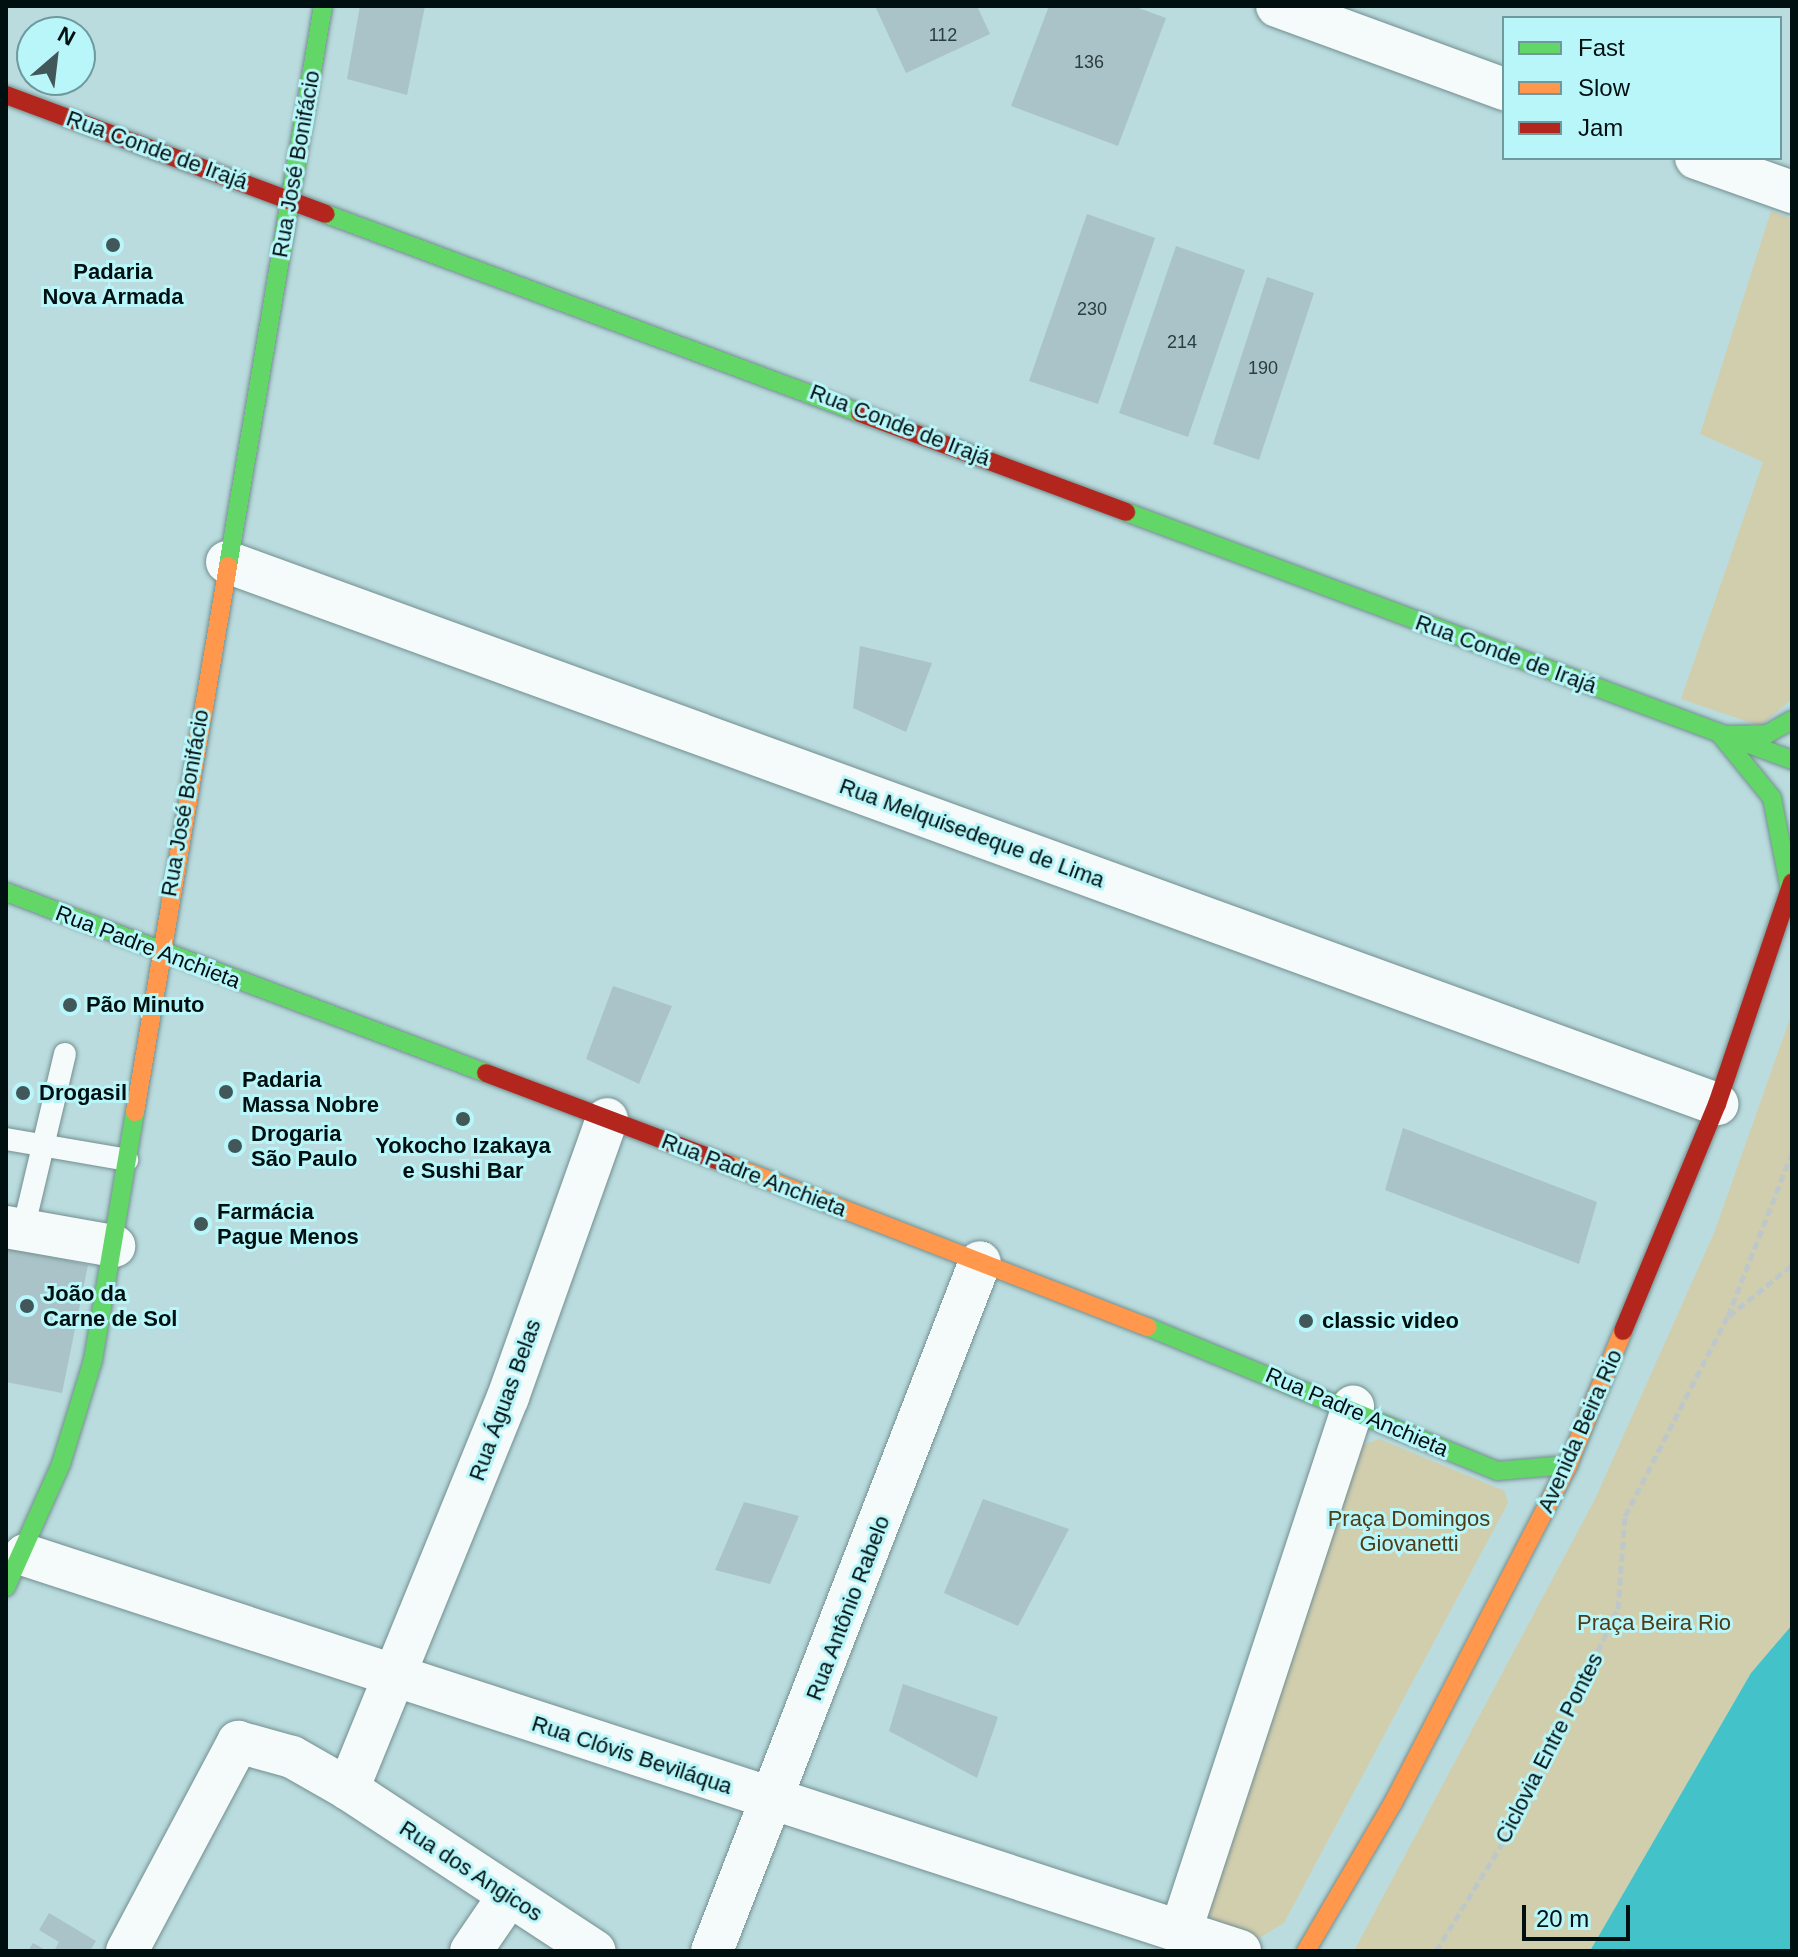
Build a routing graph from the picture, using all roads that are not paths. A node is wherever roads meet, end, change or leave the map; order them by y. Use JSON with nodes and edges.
{"nodes":[{"id":1,"x":323,"y":6,"type":"edge"},
{"id":2,"x":1291,"y":9,"type":"edge"},
{"id":3,"x":1502,"y":88,"type":"edge"},
{"id":4,"x":6,"y":95,"type":"edge"},
{"id":5,"x":1702,"y":160,"type":"edge"},
{"id":6,"x":1792,"y":192,"type":"edge"},
{"id":7,"x":290,"y":197,"type":"junction"},
{"id":8,"x":227,"y":562,"type":"junction"},
{"id":9,"x":1792,"y":720,"type":"edge"},
{"id":10,"x":1718,"y":732,"type":"junction"},
{"id":11,"x":1792,"y":760,"type":"edge"},
{"id":12,"x":1791,"y":887,"type":"edge"},
{"id":13,"x":6,"y":892,"type":"edge"},
{"id":14,"x":159,"y":953,"type":"junction"},
{"id":15,"x":65,"y":1054,"type":"dead end"},
{"id":16,"x":1717,"y":1104,"type":"junction"},
{"id":17,"x":607,"y":1119,"type":"junction"},
{"id":18,"x":6,"y":1139,"type":"edge"},
{"id":19,"x":43,"y":1145,"type":"junction"},
{"id":20,"x":127,"y":1160,"type":"junction"},
{"id":21,"x":14,"y":1229,"type":"edge"},
{"id":22,"x":114,"y":1246,"type":"junction"},
{"id":23,"x":980,"y":1262,"type":"junction"},
{"id":24,"x":1353,"y":1407,"type":"junction"},
{"id":25,"x":1568,"y":1465,"type":"junction"},
{"id":26,"x":1497,"y":1471,"type":"junction"},
{"id":27,"x":1529,"y":1539,"type":"junction"},
{"id":28,"x":15,"y":1571,"type":"edge"},
{"id":29,"x":399,"y":1678,"type":"junction"},
{"id":30,"x":348,"y":1789,"type":"junction"},
{"id":31,"x":774,"y":1802,"type":"junction"},
{"id":32,"x":508,"y":1897,"type":"junction"},
{"id":33,"x":1181,"y":1930,"type":"junction"},
{"id":34,"x":127,"y":1951,"type":"edge"},
{"id":35,"x":471,"y":1951,"type":"edge"},
{"id":36,"x":595,"y":1951,"type":"edge"},
{"id":37,"x":712,"y":1951,"type":"edge"},
{"id":38,"x":1240,"y":1951,"type":"edge"},
{"id":39,"x":1306,"y":1951,"type":"edge"}],
"edges":[{"from":1,"to":7,"type":"main road","name":"Rua José Bonifácio"},
{"from":2,"to":3,"type":"street"},
{"from":4,"to":7,"type":"main road","name":"Rua Conde de Irajá"},
{"from":5,"to":6,"type":"street"},
{"from":7,"to":8,"type":"main road","name":"Rua José Bonifácio"},
{"from":7,"to":10,"type":"main road","name":"Rua Conde de Irajá"},
{"from":8,"to":14,"type":"main road","name":"Rua José Bonifácio"},
{"from":8,"to":16,"type":"street","name":"Rua Melquisedeque de Lima"},
{"from":9,"to":10,"type":"main road"},
{"from":10,"to":11,"type":"main road","name":"Rua Conde de Irajá"},
{"from":10,"to":12,"type":"main road"},
{"from":12,"to":16,"type":"main road","name":"Avenida Beira Rio"},
{"from":13,"to":14,"type":"main road","name":"Rua Padre Anchieta"},
{"from":14,"to":17,"type":"main road","name":"Rua Padre Anchieta"},
{"from":14,"to":20,"type":"main road","name":"Rua José Bonifácio"},
{"from":15,"to":19,"type":"lane"},
{"from":16,"to":25,"type":"main road","name":"Avenida Beira Rio"},
{"from":17,"to":23,"type":"main road","name":"Rua Padre Anchieta"},
{"from":17,"to":29,"type":"street","name":"Rua Águas Belas"},
{"from":18,"to":19,"type":"lane"},
{"from":19,"to":20,"type":"lane"},
{"from":19,"to":21,"type":"lane"},
{"from":20,"to":22,"type":"main road","name":"Rua José Bonifácio"},
{"from":21,"to":22,"type":"street"},
{"from":22,"to":28,"type":"main road","name":"Rua José Bonifácio"},
{"from":23,"to":24,"type":"main road","name":"Rua Padre Anchieta"},
{"from":23,"to":31,"type":"street","name":"Rua Antônio Rabelo"},
{"from":24,"to":26,"type":"main road","name":"Rua Padre Anchieta"},
{"from":24,"to":33,"type":"street"},
{"from":25,"to":26,"type":"main road","name":"Rua Padre Anchieta"},
{"from":25,"to":27,"type":"main road","name":"Avenida Beira Rio"},
{"from":26,"to":27,"type":"main road","name":"Rua Padre Anchieta"},
{"from":27,"to":39,"type":"main road","name":"Avenida Beira Rio"},
{"from":28,"to":29,"type":"street","name":"Rua Clóvis Beviláqua"},
{"from":29,"to":30,"type":"street"},
{"from":29,"to":31,"type":"street","name":"Rua Clóvis Beviláqua"},
{"from":30,"to":32,"type":"street","name":"Rua dos Angicos"},
{"from":30,"to":34,"type":"street","name":"Rua dos Angicos"},
{"from":31,"to":33,"type":"street","name":"Rua Clóvis Beviláqua"},
{"from":31,"to":37,"type":"street","name":"Rua Antônio Rabelo"},
{"from":32,"to":35,"type":"street"},
{"from":32,"to":36,"type":"street","name":"Rua dos Angicos"},
{"from":33,"to":38,"type":"street","name":"Rua Clóvis Beviláqua"}]}
